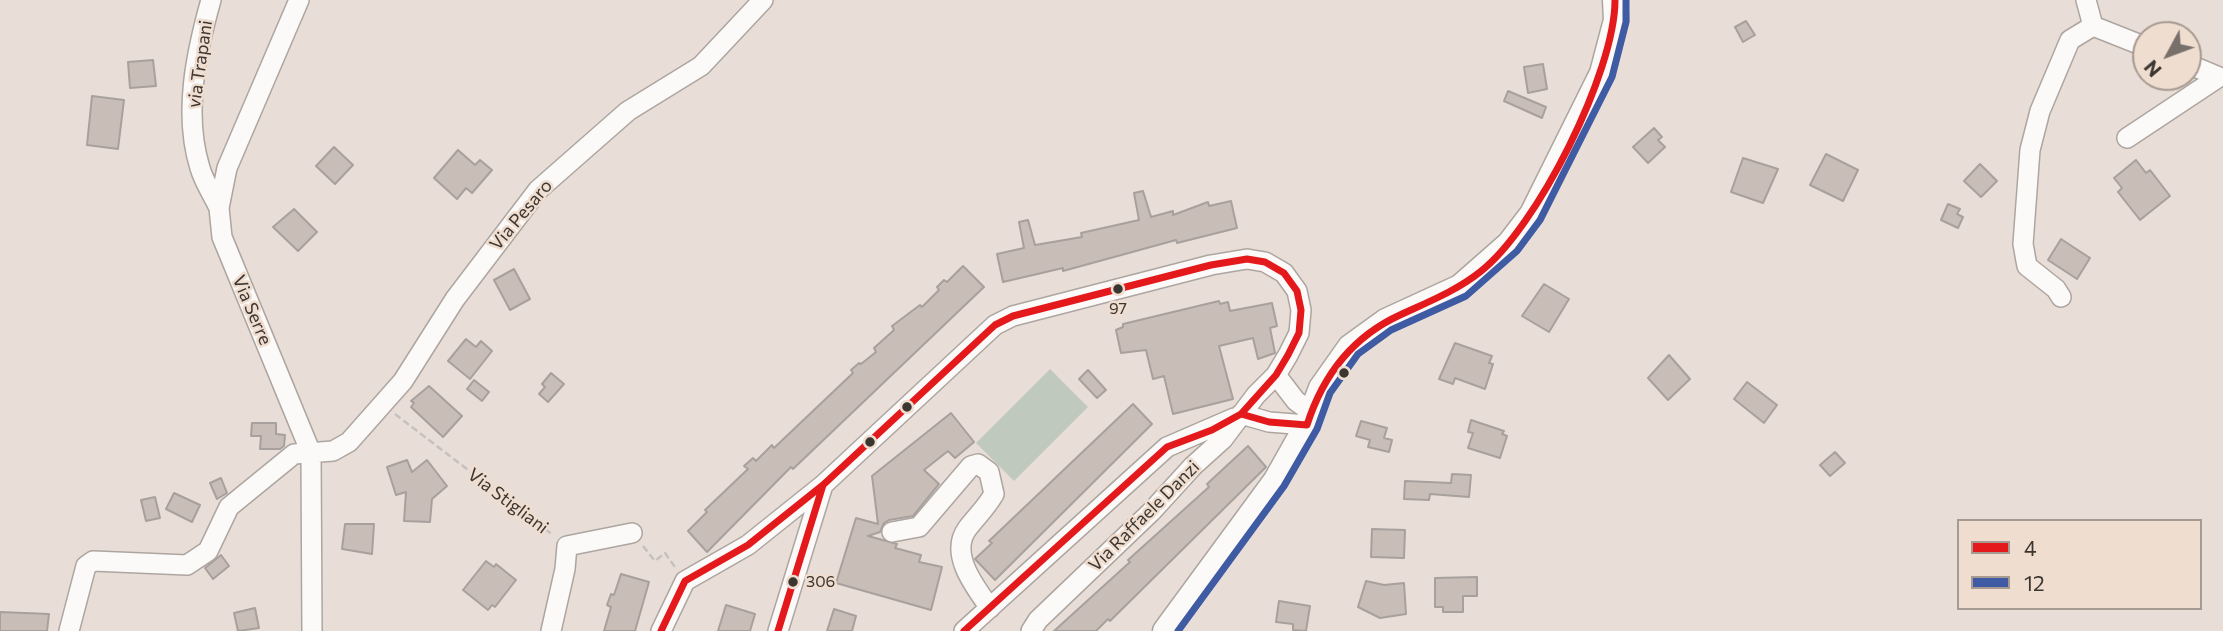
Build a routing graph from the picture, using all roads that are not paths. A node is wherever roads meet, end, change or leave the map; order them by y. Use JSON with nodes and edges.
{"nodes":[{"id":1,"x":211,"y":0,"type":"edge"},
{"id":2,"x":299,"y":0,"type":"edge"},
{"id":3,"x":763,"y":0,"type":"edge"},
{"id":4,"x":1615,"y":0,"type":"edge"},
{"id":5,"x":2086,"y":0,"type":"edge"},
{"id":6,"x":2094,"y":26,"type":"junction"},
{"id":7,"x":2132,"y":41,"type":"edge"},
{"id":8,"x":2202,"y":70,"type":"edge"},
{"id":9,"x":2202,"y":88,"type":"edge"},
{"id":10,"x":2198,"y":91,"type":"edge"},
{"id":11,"x":2127,"y":138,"type":"dead end"},
{"id":12,"x":219,"y":208,"type":"junction"},
{"id":13,"x":2061,"y":297,"type":"dead end"},
{"id":14,"x":1276,"y":375,"type":"junction"},
{"id":15,"x":1256,"y":395,"type":"junction"},
{"id":16,"x":1304,"y":413,"type":"junction"},
{"id":17,"x":1241,"y":414,"type":"junction"},
{"id":18,"x":1269,"y":422,"type":"junction"},
{"id":19,"x":1176,"y":443,"type":"junction"},
{"id":20,"x":311,"y":453,"type":"junction"},
{"id":21,"x":1289,"y":456,"type":"junction"},
{"id":22,"x":1192,"y":466,"type":"junction"},
{"id":23,"x":823,"y":485,"type":"junction"},
{"id":24,"x":892,"y":532,"type":"dead end"},
{"id":25,"x":632,"y":533,"type":"road end"},
{"id":26,"x":990,"y":608,"type":"junction"},
{"id":27,"x":69,"y":631,"type":"edge"},
{"id":28,"x":312,"y":631,"type":"edge"},
{"id":29,"x":551,"y":631,"type":"edge"},
{"id":30,"x":661,"y":631,"type":"edge"},
{"id":31,"x":778,"y":631,"type":"edge"},
{"id":32,"x":964,"y":631,"type":"edge"},
{"id":33,"x":1031,"y":631,"type":"edge"},
{"id":34,"x":1165,"y":631,"type":"edge"}],
"edges":[{"from":1,"to":12,"type":"street","name":"via Trapani"},
{"from":2,"to":12,"type":"street","name":"Via Serre"},
{"from":3,"to":20,"type":"street","name":"Via Pesaro"},
{"from":4,"to":16,"type":"street"},
{"from":5,"to":6,"type":"street"},
{"from":6,"to":7,"type":"street"},
{"from":6,"to":13,"type":"street"},
{"from":8,"to":9,"type":"street"},
{"from":10,"to":11,"type":"street"},
{"from":12,"to":20,"type":"street","name":"Via Serre"},
{"from":14,"to":15,"type":"street"},
{"from":14,"to":16,"type":"street"},
{"from":14,"to":23,"type":"street"},
{"from":15,"to":16,"type":"street"},
{"from":15,"to":17,"type":"street"},
{"from":16,"to":18,"type":"street"},
{"from":16,"to":21,"type":"street"},
{"from":17,"to":18,"type":"street"},
{"from":17,"to":19,"type":"street","name":"Via Raffaele Danzi"},
{"from":17,"to":22,"type":"street","name":"Via Raffaele Danzi"},
{"from":18,"to":21,"type":"street"},
{"from":19,"to":22,"type":"street"},
{"from":19,"to":26,"type":"street","name":"Via Raffaele Danzi"},
{"from":20,"to":27,"type":"street","name":"Via Pesaro"},
{"from":20,"to":28,"type":"street","name":"Via Serre"},
{"from":21,"to":34,"type":"street"},
{"from":22,"to":33,"type":"street","name":"Via Raffaele Danzi"},
{"from":23,"to":30,"type":"street"},
{"from":23,"to":31,"type":"street"},
{"from":24,"to":26,"type":"street"},
{"from":25,"to":29,"type":"street","name":"Via Stigliani"},
{"from":26,"to":32,"type":"street","name":"Via Raffaele Danzi"}]}
